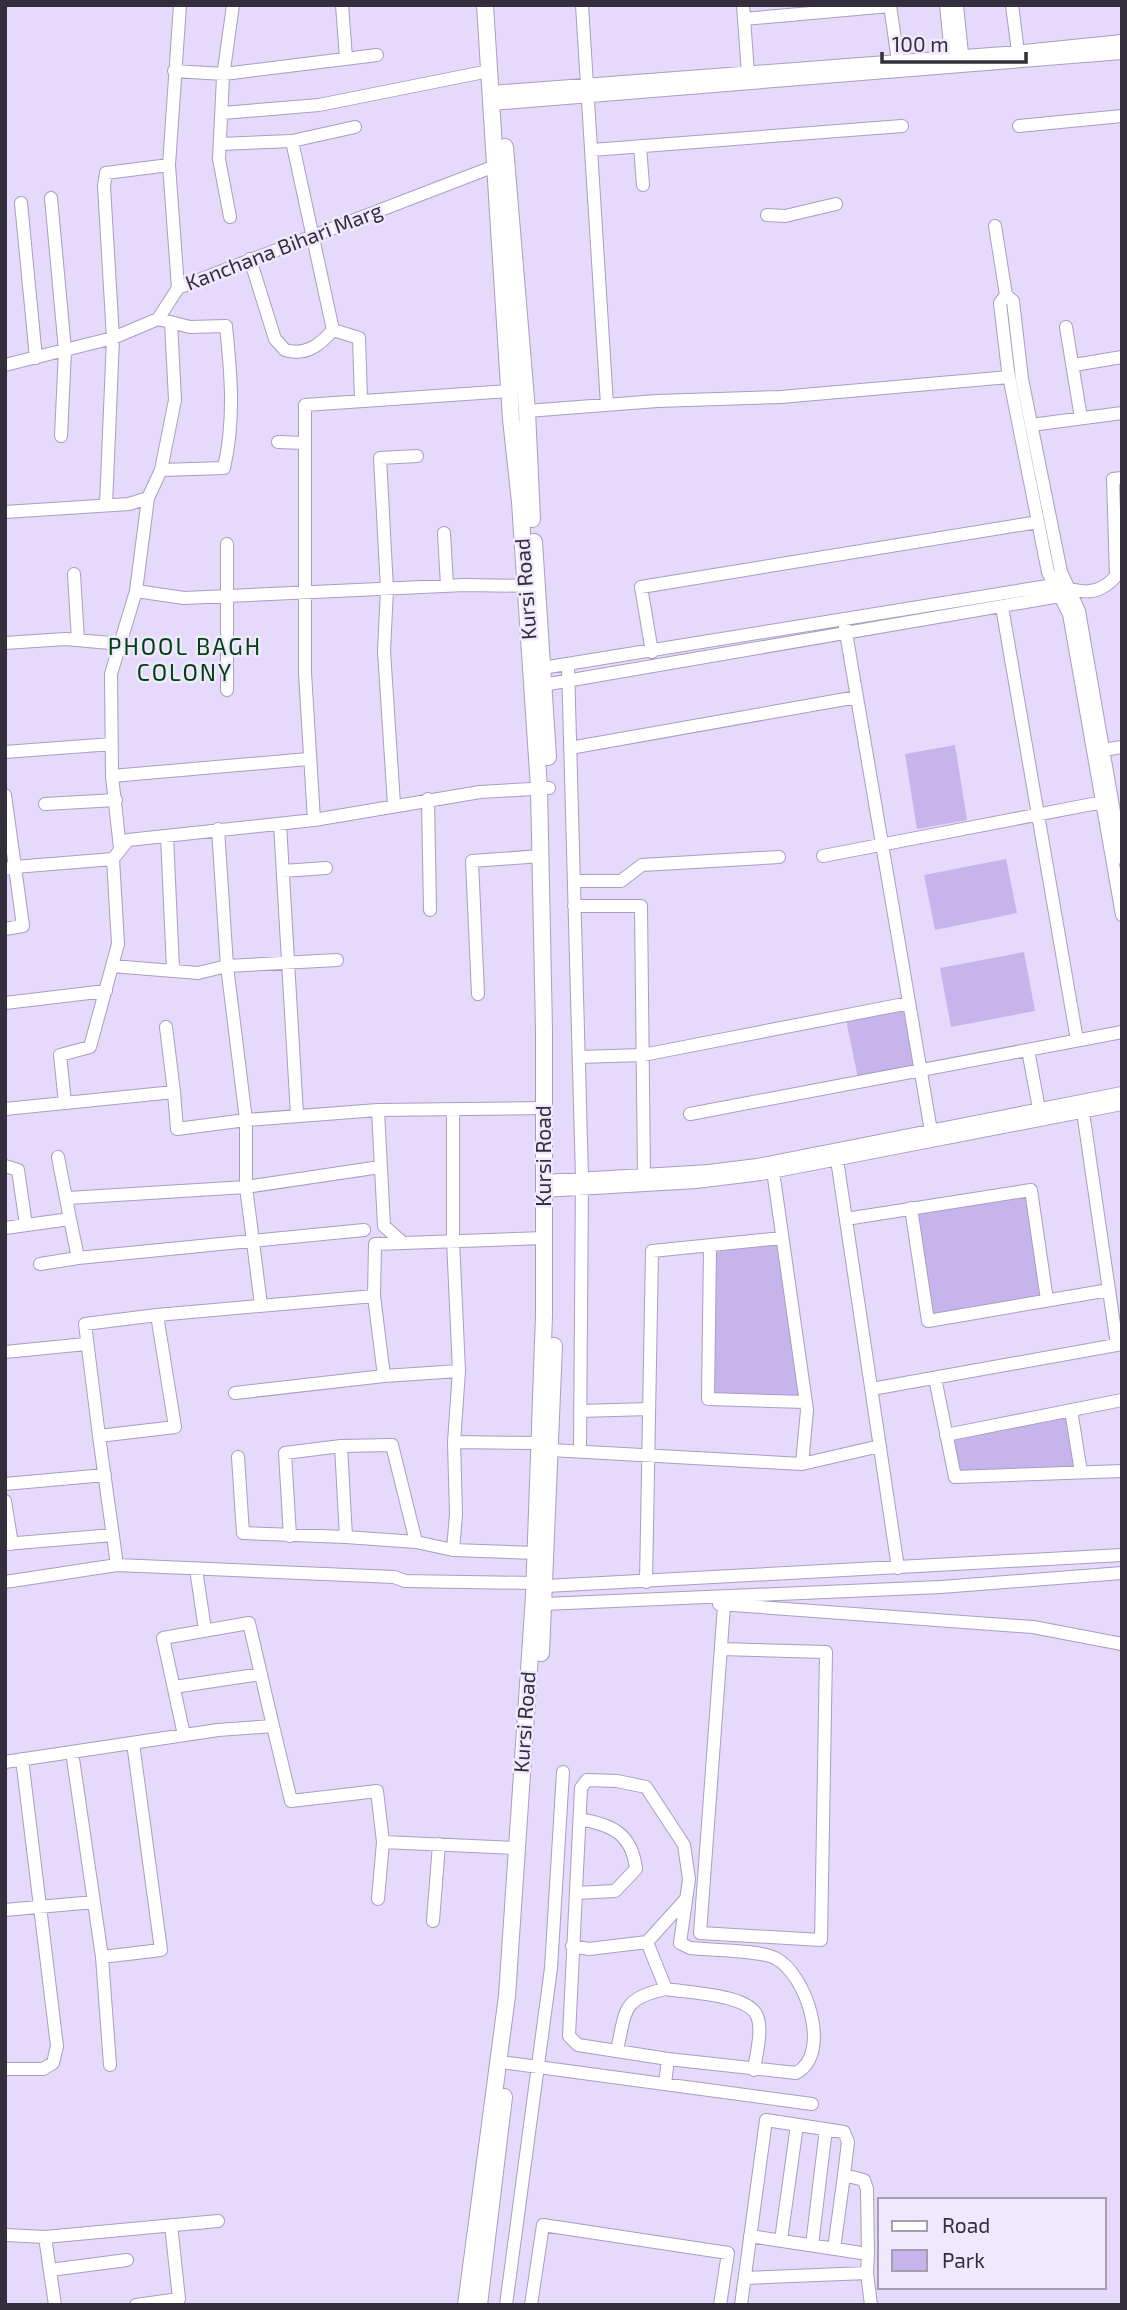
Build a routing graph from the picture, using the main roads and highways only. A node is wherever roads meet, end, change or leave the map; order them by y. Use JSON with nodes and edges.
{"nodes":[{"id":1,"x":485,"y":5,"type":"edge"},
{"id":2,"x":496,"y":5,"type":"edge"},
{"id":3,"x":497,"y":98,"type":"junction"},
{"id":4,"x":532,"y":585,"type":"junction"},
{"id":5,"x":544,"y":788,"type":"junction"},
{"id":6,"x":549,"y":1186,"type":"junction"},
{"id":7,"x":545,"y":1447,"type":"junction"},
{"id":8,"x":540,"y":1593,"type":"junction"},
{"id":9,"x":520,"y":1855,"type":"junction"},
{"id":10,"x":466,"y":2305,"type":"edge"},
{"id":11,"x":479,"y":2305,"type":"edge"}],
"edges":[{"from":1,"to":3,"type":"main road","name":"Kursi Road"},
{"from":2,"to":3,"type":"main road","name":"Kursi Road"},
{"from":3,"to":4,"type":"main road","name":"Kursi Road"},
{"from":3,"to":4,"type":"main road","name":"Kursi Road"},
{"from":4,"to":5,"type":"main road","name":"Kursi Road"},
{"from":5,"to":6,"type":"main road","name":"Kursi Road"},
{"from":5,"to":6,"type":"main road","name":"Kursi Road"},
{"from":6,"to":7,"type":"main road","name":"Kursi Road"},
{"from":6,"to":7,"type":"main road","name":"Kursi Road"},
{"from":7,"to":8,"type":"main road","name":"Kursi Road"},
{"from":7,"to":8,"type":"main road","name":"Kursi Road"},
{"from":8,"to":9,"type":"main road","name":"Kursi Road"},
{"from":9,"to":10,"type":"main road","name":"Kursi Road"},
{"from":9,"to":11,"type":"main road","name":"Kursi Road"}]}
